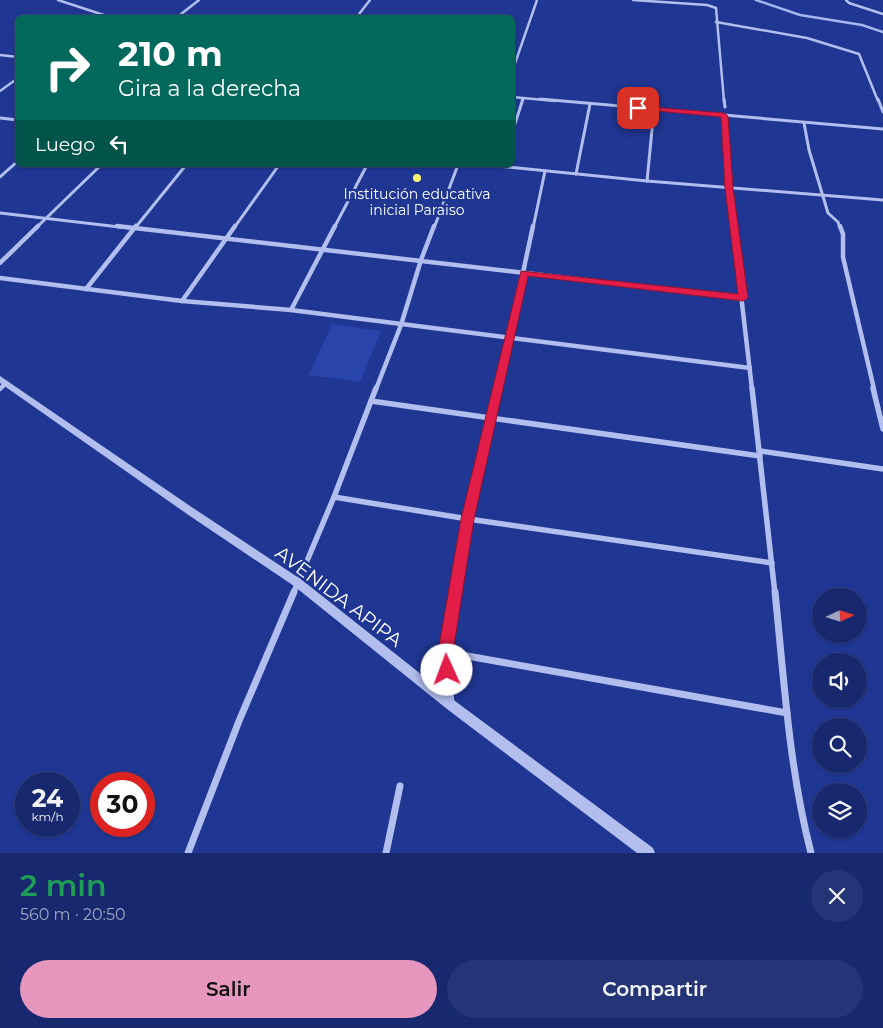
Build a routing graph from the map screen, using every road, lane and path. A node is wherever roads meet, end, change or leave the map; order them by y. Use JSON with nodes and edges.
{"nodes":[{"id":1,"x":58,"y":0,"type":"edge"},
{"id":2,"x":199,"y":0,"type":"edge"},
{"id":3,"x":370,"y":0,"type":"edge"},
{"id":4,"x":538,"y":0,"type":"edge"},
{"id":5,"x":634,"y":0,"type":"edge"},
{"id":6,"x":846,"y":0,"type":"edge"},
{"id":7,"x":883,"y":14,"type":"edge"},
{"id":8,"x":104,"y":15,"type":"edge"},
{"id":9,"x":180,"y":15,"type":"edge"},
{"id":10,"x":358,"y":15,"type":"edge"},
{"id":11,"x":716,"y":22,"type":"junction"},
{"id":12,"x":0,"y":55,"type":"edge"},
{"id":13,"x":15,"y":57,"type":"edge"},
{"id":14,"x":515,"y":64,"type":"edge"},
{"id":15,"x":15,"y":80,"type":"edge"},
{"id":16,"x":0,"y":91,"type":"edge"},
{"id":17,"x":515,"y":97,"type":"edge"},
{"id":18,"x":523,"y":98,"type":"junction"},
{"id":19,"x":590,"y":104,"type":"junction"},
{"id":20,"x":725,"y":107,"type":"dead end"},
{"id":21,"x":654,"y":109,"type":"junction"},
{"id":22,"x":883,"y":112,"type":"edge"},
{"id":23,"x":724,"y":116,"type":"junction"},
{"id":24,"x":0,"y":118,"type":"edge"},
{"id":25,"x":15,"y":120,"type":"edge"},
{"id":26,"x":515,"y":123,"type":"edge"},
{"id":27,"x":804,"y":123,"type":"junction"},
{"id":28,"x":883,"y":129,"type":"edge"},
{"id":29,"x":15,"y":164,"type":"edge"},
{"id":30,"x":99,"y":167,"type":"edge"},
{"id":31,"x":184,"y":167,"type":"edge"},
{"id":32,"x":278,"y":167,"type":"edge"},
{"id":33,"x":366,"y":167,"type":"edge"},
{"id":34,"x":457,"y":167,"type":"edge"},
{"id":35,"x":511,"y":167,"type":"edge"},
{"id":36,"x":545,"y":171,"type":"junction"},
{"id":37,"x":576,"y":174,"type":"junction"},
{"id":38,"x":0,"y":177,"type":"edge"},
{"id":39,"x":647,"y":181,"type":"junction"},
{"id":40,"x":729,"y":188,"type":"junction"},
{"id":41,"x":824,"y":197,"type":"junction"},
{"id":42,"x":883,"y":200,"type":"edge"},
{"id":43,"x":0,"y":213,"type":"edge"},
{"id":44,"x":48,"y":218,"type":"junction"},
{"id":45,"x":134,"y":228,"type":"junction"},
{"id":46,"x":225,"y":239,"type":"junction"},
{"id":47,"x":323,"y":250,"type":"junction"},
{"id":48,"x":421,"y":260,"type":"junction"},
{"id":49,"x":0,"y":263,"type":"edge"},
{"id":50,"x":524,"y":273,"type":"junction"},
{"id":51,"x":0,"y":278,"type":"edge"},
{"id":52,"x":86,"y":289,"type":"junction"},
{"id":53,"x":743,"y":298,"type":"junction"},
{"id":54,"x":182,"y":301,"type":"junction"},
{"id":55,"x":291,"y":310,"type":"junction"},
{"id":56,"x":401,"y":325,"type":"junction"},
{"id":57,"x":510,"y":338,"type":"junction"},
{"id":58,"x":750,"y":368,"type":"junction"},
{"id":59,"x":2,"y":384,"type":"edge"},
{"id":60,"x":371,"y":401,"type":"junction"},
{"id":61,"x":492,"y":418,"type":"junction"},
{"id":62,"x":883,"y":429,"type":"edge"},
{"id":63,"x":760,"y":454,"type":"junction"},
{"id":64,"x":883,"y":468,"type":"edge"},
{"id":65,"x":334,"y":496,"type":"junction"},
{"id":66,"x":468,"y":519,"type":"junction"},
{"id":67,"x":772,"y":564,"type":"junction"},
{"id":68,"x":298,"y":582,"type":"junction"},
{"id":69,"x":445,"y":652,"type":"junction"},
{"id":70,"x":451,"y":705,"type":"junction"},
{"id":71,"x":787,"y":713,"type":"junction"},
{"id":72,"x":400,"y":786,"type":"dead end"},
{"id":73,"x":188,"y":853,"type":"edge"},
{"id":74,"x":386,"y":853,"type":"edge"},
{"id":75,"x":648,"y":853,"type":"edge"},
{"id":76,"x":811,"y":853,"type":"edge"}],
"edges":[{"from":1,"to":8,"type":"street"},
{"from":2,"to":9,"type":"street"},
{"from":3,"to":10,"type":"street"},
{"from":4,"to":14,"type":"street"},
{"from":5,"to":11,"type":"street"},
{"from":6,"to":7,"type":"street"},
{"from":11,"to":20,"type":"street"},
{"from":11,"to":22,"type":"street"},
{"from":12,"to":13,"type":"street"},
{"from":15,"to":16,"type":"street"},
{"from":17,"to":18,"type":"street"},
{"from":18,"to":19,"type":"street"},
{"from":18,"to":26,"type":"street"},
{"from":19,"to":21,"type":"street"},
{"from":19,"to":37,"type":"street"},
{"from":21,"to":23,"type":"street"},
{"from":21,"to":39,"type":"street"},
{"from":23,"to":27,"type":"street"},
{"from":23,"to":40,"type":"street"},
{"from":24,"to":25,"type":"street"},
{"from":27,"to":28,"type":"street"},
{"from":27,"to":41,"type":"street"},
{"from":29,"to":38,"type":"street"},
{"from":30,"to":44,"type":"street"},
{"from":31,"to":45,"type":"street"},
{"from":32,"to":46,"type":"street"},
{"from":33,"to":47,"type":"street"},
{"from":34,"to":48,"type":"street"},
{"from":35,"to":36,"type":"street"},
{"from":36,"to":37,"type":"street"},
{"from":36,"to":50,"type":"street"},
{"from":37,"to":39,"type":"street"},
{"from":39,"to":40,"type":"street"},
{"from":40,"to":41,"type":"street"},
{"from":40,"to":53,"type":"street"},
{"from":41,"to":42,"type":"street"},
{"from":41,"to":62,"type":"street"},
{"from":43,"to":44,"type":"street"},
{"from":44,"to":45,"type":"street"},
{"from":44,"to":49,"type":"street"},
{"from":45,"to":46,"type":"street"},
{"from":45,"to":52,"type":"street"},
{"from":46,"to":47,"type":"street"},
{"from":46,"to":54,"type":"street"},
{"from":47,"to":48,"type":"street"},
{"from":47,"to":55,"type":"street"},
{"from":48,"to":50,"type":"street"},
{"from":48,"to":56,"type":"street"},
{"from":50,"to":53,"type":"street"},
{"from":50,"to":57,"type":"street"},
{"from":51,"to":52,"type":"street"},
{"from":52,"to":54,"type":"street"},
{"from":53,"to":58,"type":"street"},
{"from":54,"to":55,"type":"street"},
{"from":55,"to":56,"type":"street"},
{"from":56,"to":57,"type":"street"},
{"from":56,"to":60,"type":"street"},
{"from":57,"to":58,"type":"street"},
{"from":57,"to":61,"type":"street"},
{"from":58,"to":63,"type":"street"},
{"from":59,"to":68,"type":"street","name":"AVENIDA APIPA"},
{"from":60,"to":61,"type":"street"},
{"from":60,"to":65,"type":"street"},
{"from":61,"to":63,"type":"street"},
{"from":61,"to":66,"type":"street"},
{"from":63,"to":64,"type":"street"},
{"from":63,"to":67,"type":"street"},
{"from":65,"to":66,"type":"street"},
{"from":65,"to":68,"type":"street"},
{"from":66,"to":67,"type":"street"},
{"from":66,"to":69,"type":"street"},
{"from":67,"to":71,"type":"street"},
{"from":68,"to":70,"type":"street","name":"AVENIDA APIPA"},
{"from":68,"to":73,"type":"street"},
{"from":69,"to":70,"type":"street"},
{"from":69,"to":71,"type":"street"},
{"from":70,"to":75,"type":"street","name":"AVENIDA APIPA"},
{"from":71,"to":76,"type":"street"},
{"from":72,"to":74,"type":"street"}]}
